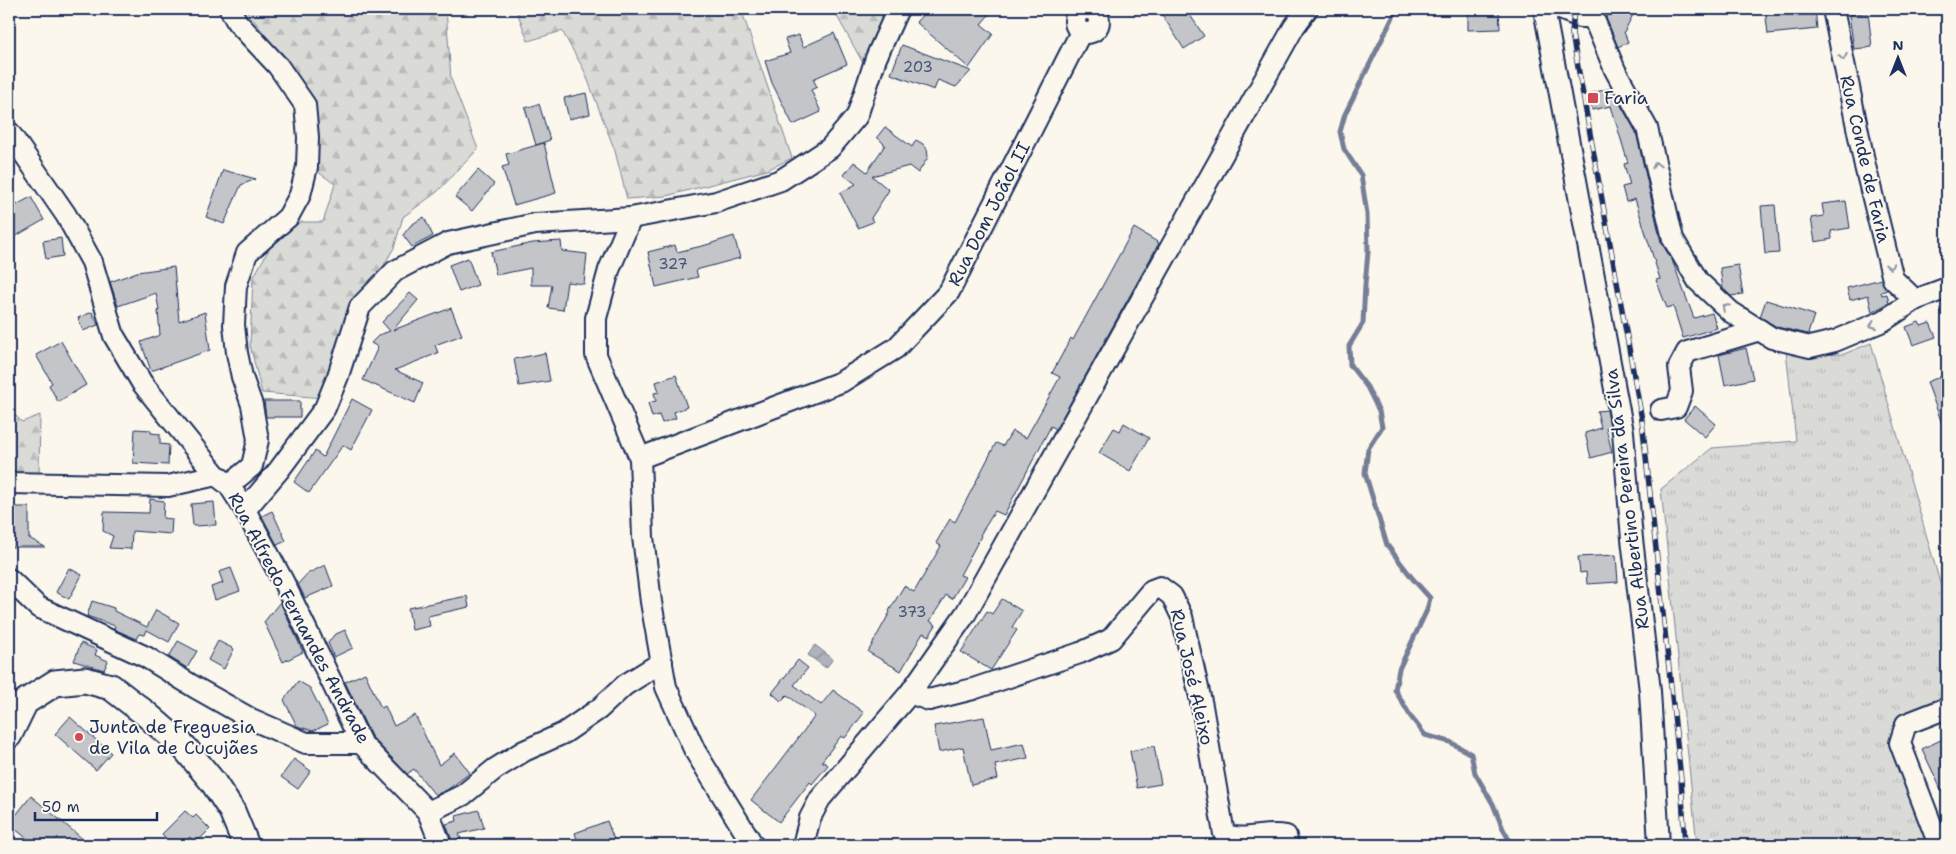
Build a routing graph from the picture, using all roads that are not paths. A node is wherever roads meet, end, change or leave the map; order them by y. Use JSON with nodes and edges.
{"nodes":[{"id":1,"x":230,"y":9,"type":"edge"},
{"id":2,"x":898,"y":9,"type":"edge"},
{"id":3,"x":1307,"y":9,"type":"edge"},
{"id":4,"x":1544,"y":9,"type":"edge"},
{"id":5,"x":1560,"y":9,"type":"edge"},
{"id":6,"x":1833,"y":9,"type":"edge"},
{"id":7,"x":1596,"y":13,"type":"edge"},
{"id":8,"x":1081,"y":32,"type":"dead end"},
{"id":9,"x":9,"y":132,"type":"edge"},
{"id":10,"x":631,"y":218,"type":"junction"},
{"id":11,"x":1945,"y":296,"type":"edge"},
{"id":12,"x":1915,"y":300,"type":"junction"},
{"id":13,"x":1760,"y":330,"type":"junction"},
{"id":14,"x":1661,"y":410,"type":"dead end"},
{"id":15,"x":640,"y":458,"type":"junction"},
{"id":16,"x":223,"y":480,"type":"junction"},
{"id":17,"x":9,"y":483,"type":"edge"},
{"id":18,"x":245,"y":510,"type":"junction"},
{"id":19,"x":9,"y":579,"type":"edge"},
{"id":20,"x":662,"y":662,"type":"junction"},
{"id":21,"x":910,"y":693,"type":"junction"},
{"id":22,"x":1947,"y":708,"type":"edge"},
{"id":23,"x":9,"y":735,"type":"edge"},
{"id":24,"x":361,"y":743,"type":"junction"},
{"id":25,"x":428,"y":812,"type":"junction"},
{"id":26,"x":246,"y":845,"type":"edge"},
{"id":27,"x":441,"y":845,"type":"edge"},
{"id":28,"x":753,"y":845,"type":"edge"},
{"id":29,"x":803,"y":845,"type":"edge"},
{"id":30,"x":1288,"y":845,"type":"edge"},
{"id":31,"x":1658,"y":845,"type":"edge"},
{"id":32,"x":1939,"y":845,"type":"edge"}],
"edges":[{"from":1,"to":16,"type":"street"},
{"from":2,"to":10,"type":"street"},
{"from":3,"to":21,"type":"street"},
{"from":4,"to":31,"type":"street","name":"Rua Albertino Pereira da Silva"},
{"from":5,"to":7,"type":"street"},
{"from":6,"to":12,"type":"street","name":"Rua Conde de Faria","one_way":true},
{"from":13,"to":7,"type":"street","one_way":true},
{"from":8,"to":15,"type":"street","name":"Rua Dom Joãol II"},
{"from":9,"to":16,"type":"street","name":"Rua Alfredo Fernandes Andrade"},
{"from":10,"to":15,"type":"street"},
{"from":10,"to":18,"type":"street"},
{"from":11,"to":12,"type":"street"},
{"from":12,"to":13,"type":"street","one_way":true},
{"from":13,"to":14,"type":"street"},
{"from":15,"to":20,"type":"street"},
{"from":16,"to":17,"type":"street"},
{"from":16,"to":18,"type":"street","name":"Rua Alfredo Fernandes Andrade"},
{"from":18,"to":24,"type":"street","name":"Rua Alfredo Fernandes Andrade"},
{"from":19,"to":24,"type":"street"},
{"from":20,"to":25,"type":"street"},
{"from":20,"to":28,"type":"street"},
{"from":21,"to":29,"type":"street"},
{"from":21,"to":30,"type":"street","name":"Rua José Aleixo"},
{"from":22,"to":32,"type":"street"},
{"from":23,"to":26,"type":"main road"},
{"from":24,"to":25,"type":"street","name":"Rua Alfredo Fernandes Andrade"},
{"from":25,"to":27,"type":"street","name":"Rua Alfredo Fernandes Andrade"}]}
